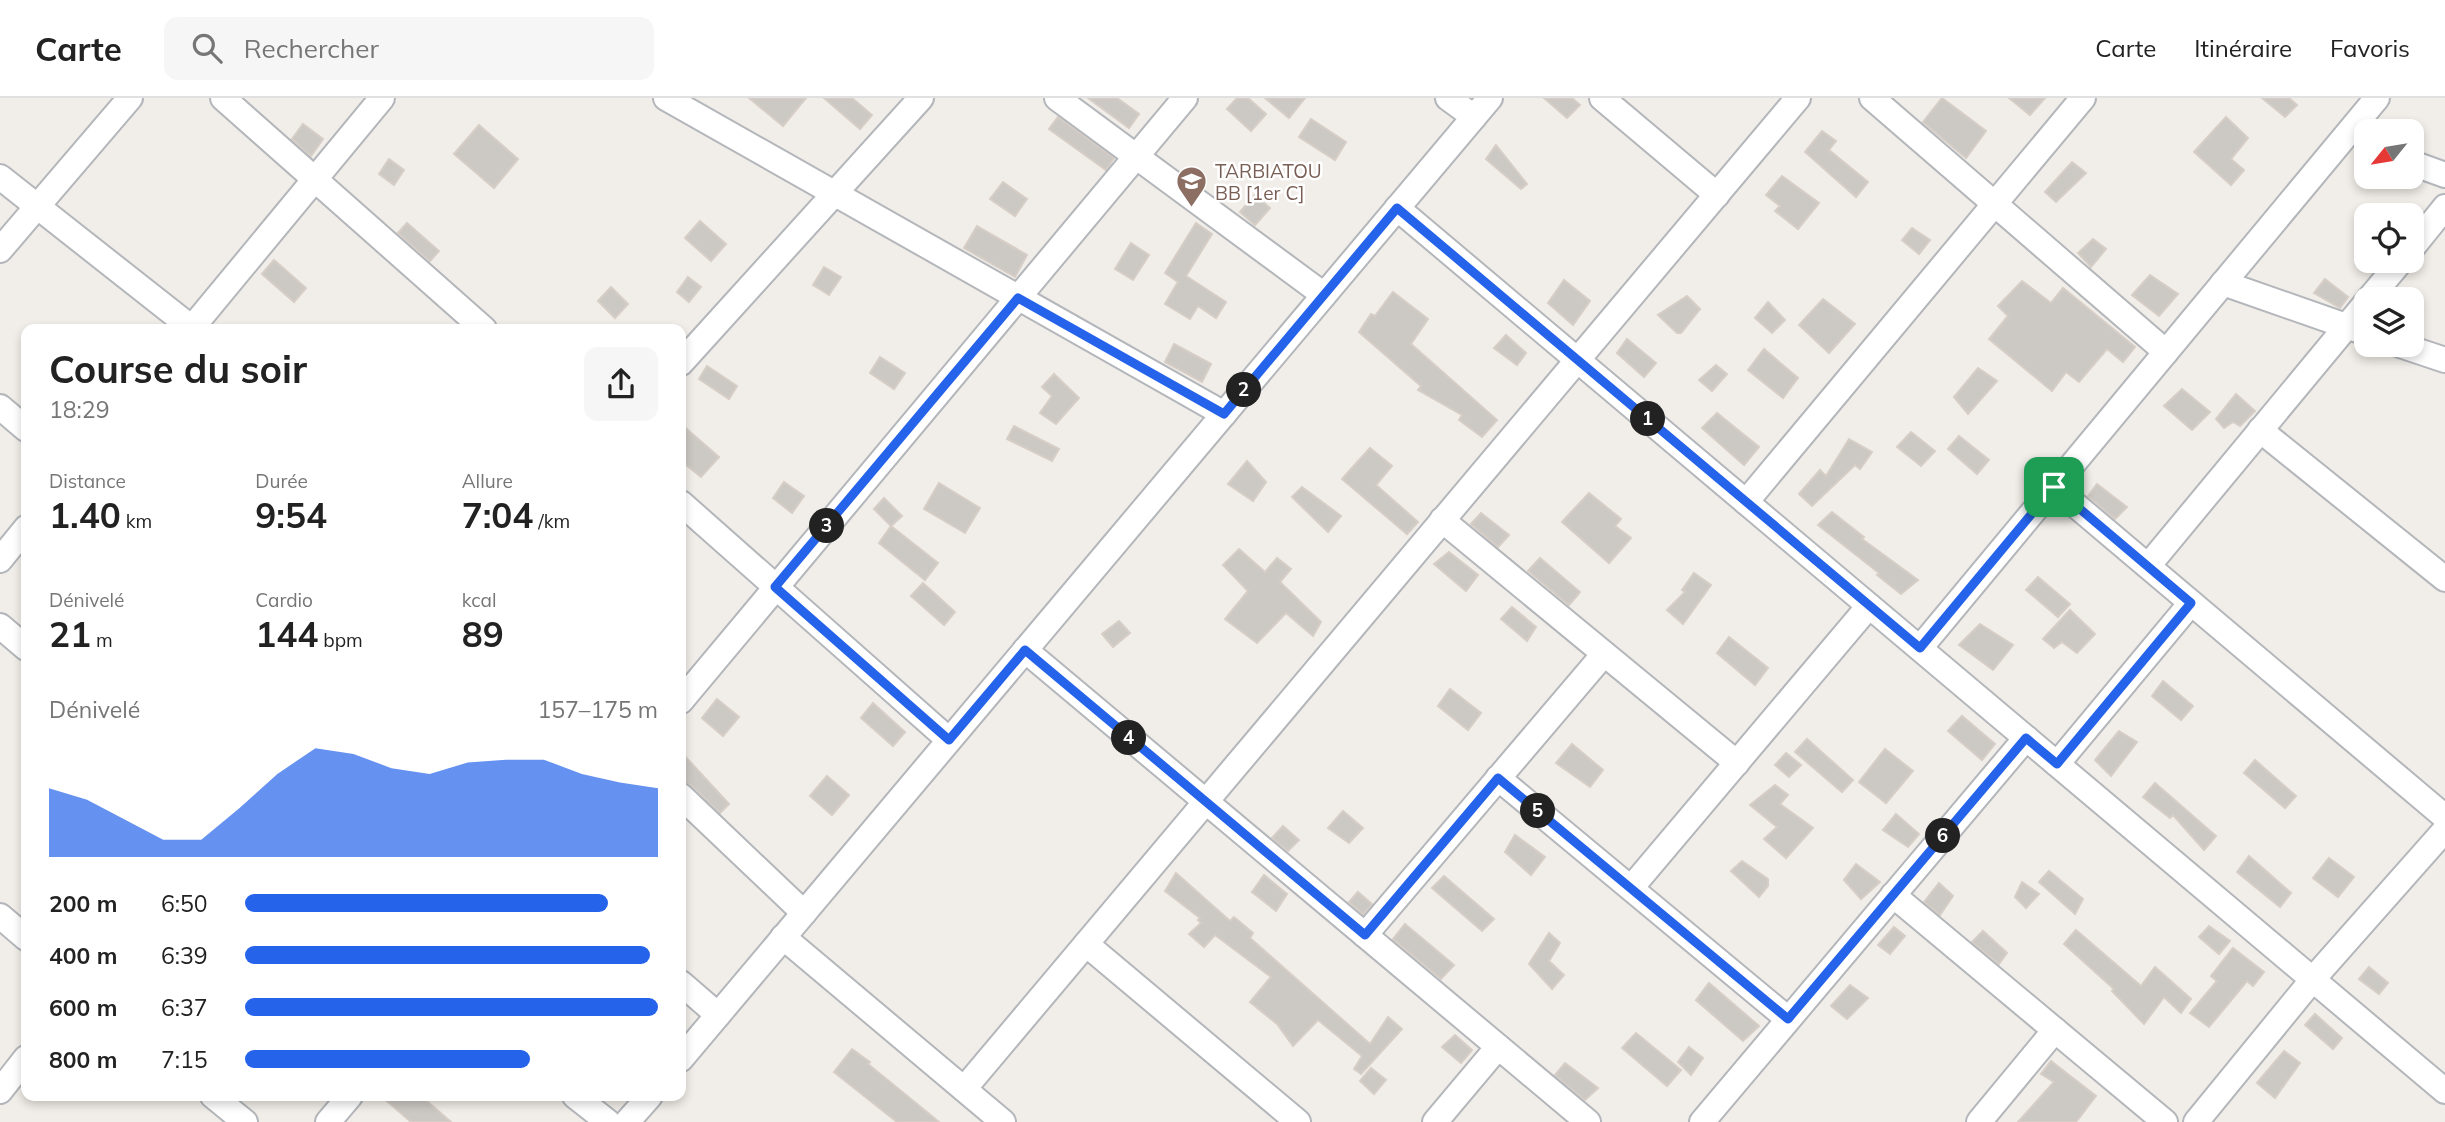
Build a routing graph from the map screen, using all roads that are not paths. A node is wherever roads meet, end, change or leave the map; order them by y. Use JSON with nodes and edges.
{"nodes":[{"id":1,"x":130,"y":98,"type":"edge"},
{"id":2,"x":223,"y":98,"type":"edge"},
{"id":3,"x":382,"y":98,"type":"edge"},
{"id":4,"x":666,"y":98,"type":"edge"},
{"id":5,"x":921,"y":98,"type":"edge"},
{"id":6,"x":1057,"y":98,"type":"edge"},
{"id":7,"x":1185,"y":98,"type":"edge"},
{"id":8,"x":1448,"y":98,"type":"edge"},
{"id":9,"x":1602,"y":98,"type":"edge"},
{"id":10,"x":1798,"y":98,"type":"edge"},
{"id":11,"x":1872,"y":98,"type":"edge"},
{"id":12,"x":2083,"y":98,"type":"edge"},
{"id":13,"x":2377,"y":98,"type":"edge"},
{"id":14,"x":1482,"y":107,"type":"edge"},
{"id":15,"x":2342,"y":140,"type":"junction"},
{"id":16,"x":2354,"y":144,"type":"edge"},
{"id":17,"x":1136,"y":156,"type":"junction"},
{"id":18,"x":2424,"y":167,"type":"edge"},
{"id":19,"x":2445,"y":175,"type":"edge"},
{"id":20,"x":0,"y":177,"type":"edge"},
{"id":21,"x":315,"y":179,"type":"junction"},
{"id":22,"x":835,"y":194,"type":"junction"},
{"id":23,"x":1717,"y":195,"type":"junction"},
{"id":24,"x":1995,"y":204,"type":"junction"},
{"id":25,"x":37,"y":206,"type":"junction"},
{"id":26,"x":2445,"y":207,"type":"edge"},
{"id":27,"x":1397,"y":208,"type":"junction"},
{"id":28,"x":2424,"y":233,"type":"edge"},
{"id":29,"x":0,"y":250,"type":"edge"},
{"id":30,"x":2391,"y":273,"type":"edge"},
{"id":31,"x":2224,"y":283,"type":"junction"},
{"id":32,"x":2379,"y":287,"type":"edge"},
{"id":33,"x":1324,"y":295,"type":"junction"},
{"id":34,"x":1018,"y":298,"type":"junction"},
{"id":35,"x":186,"y":324,"type":"edge"},
{"id":36,"x":196,"y":324,"type":"edge"},
{"id":37,"x":478,"y":324,"type":"edge"},
{"id":38,"x":2354,"y":328,"type":"edge"},
{"id":39,"x":2354,"y":331,"type":"edge"},
{"id":40,"x":2166,"y":352,"type":"junction"},
{"id":41,"x":2424,"y":353,"type":"edge"},
{"id":42,"x":686,"y":358,"type":"edge"},
{"id":43,"x":1577,"y":360,"type":"junction"},
{"id":44,"x":2445,"y":360,"type":"edge"},
{"id":45,"x":0,"y":407,"type":"edge"},
{"id":46,"x":1224,"y":414,"type":"junction"},
{"id":47,"x":21,"y":425,"type":"edge"},
{"id":48,"x":2260,"y":430,"type":"junction"},
{"id":49,"x":2054,"y":487,"type":"junction"},
{"id":50,"x":1746,"y":502,"type":"junction"},
{"id":51,"x":686,"y":507,"type":"edge"},
{"id":52,"x":1442,"y":520,"type":"junction"},
{"id":53,"x":21,"y":534,"type":"edge"},
{"id":54,"x":2395,"y":538,"type":"junction"},
{"id":55,"x":2445,"y":555,"type":"edge"},
{"id":56,"x":0,"y":560,"type":"edge"},
{"id":57,"x":2148,"y":566,"type":"junction"},
{"id":58,"x":2445,"y":579,"type":"edge"},
{"id":59,"x":775,"y":587,"type":"junction"},
{"id":60,"x":2191,"y":603,"type":"junction"},
{"id":61,"x":1869,"y":606,"type":"junction"},
{"id":62,"x":0,"y":626,"type":"edge"},
{"id":63,"x":21,"y":644,"type":"edge"},
{"id":64,"x":1920,"y":648,"type":"junction"},
{"id":65,"x":1025,"y":650,"type":"junction"},
{"id":66,"x":1604,"y":654,"type":"junction"},
{"id":67,"x":686,"y":695,"type":"edge"},
{"id":68,"x":2026,"y":738,"type":"junction"},
{"id":69,"x":949,"y":740,"type":"junction"},
{"id":70,"x":1737,"y":764,"type":"junction"},
{"id":71,"x":2057,"y":764,"type":"junction"},
{"id":72,"x":1498,"y":778,"type":"junction"},
{"id":73,"x":686,"y":801,"type":"edge"},
{"id":74,"x":1205,"y":802,"type":"junction"},
{"id":75,"x":2445,"y":817,"type":"edge"},
{"id":76,"x":2445,"y":830,"type":"edge"},
{"id":77,"x":1631,"y":888,"type":"junction"},
{"id":78,"x":1893,"y":895,"type":"junction"},
{"id":79,"x":804,"y":913,"type":"junction"},
{"id":80,"x":0,"y":916,"type":"edge"},
{"id":81,"x":21,"y":934,"type":"edge"},
{"id":82,"x":1365,"y":935,"type":"junction"},
{"id":83,"x":783,"y":937,"type":"junction"},
{"id":84,"x":1086,"y":944,"type":"junction"},
{"id":85,"x":2312,"y":979,"type":"junction"},
{"id":86,"x":686,"y":988,"type":"edge"},
{"id":87,"x":718,"y":1015,"type":"junction"},
{"id":88,"x":1788,"y":1019,"type":"junction"},
{"id":89,"x":2055,"y":1030,"type":"junction"},
{"id":90,"x":1498,"y":1047,"type":"junction"},
{"id":91,"x":686,"y":1053,"type":"edge"},
{"id":92,"x":21,"y":1064,"type":"edge"},
{"id":93,"x":964,"y":1089,"type":"junction"},
{"id":94,"x":0,"y":1091,"type":"edge"},
{"id":95,"x":2445,"y":1091,"type":"edge"},
{"id":96,"x":219,"y":1101,"type":"edge"},
{"id":97,"x":346,"y":1101,"type":"edge"},
{"id":98,"x":581,"y":1101,"type":"edge"},
{"id":99,"x":646,"y":1101,"type":"edge"},
{"id":100,"x":245,"y":1122,"type":"edge"},
{"id":101,"x":328,"y":1122,"type":"edge"},
{"id":102,"x":608,"y":1122,"type":"edge"},
{"id":103,"x":627,"y":1122,"type":"edge"},
{"id":104,"x":1003,"y":1122,"type":"edge"},
{"id":105,"x":1298,"y":1122,"type":"edge"},
{"id":106,"x":1435,"y":1122,"type":"edge"},
{"id":107,"x":1588,"y":1122,"type":"edge"},
{"id":108,"x":1702,"y":1122,"type":"edge"},
{"id":109,"x":1979,"y":1122,"type":"edge"},
{"id":110,"x":2165,"y":1122,"type":"edge"},
{"id":111,"x":2196,"y":1122,"type":"edge"}],
"edges":[{"from":1,"to":25,"type":"street"},
{"from":2,"to":21,"type":"street"},
{"from":3,"to":21,"type":"street"},
{"from":4,"to":22,"type":"street"},
{"from":5,"to":22,"type":"street"},
{"from":6,"to":17,"type":"street"},
{"from":7,"to":17,"type":"street"},
{"from":8,"to":14,"type":"street"},
{"from":9,"to":23,"type":"street"},
{"from":10,"to":23,"type":"street"},
{"from":11,"to":24,"type":"street"},
{"from":12,"to":24,"type":"street"},
{"from":13,"to":15,"type":"street"},
{"from":14,"to":27,"type":"street"},
{"from":15,"to":16,"type":"street"},
{"from":15,"to":31,"type":"street"},
{"from":17,"to":33,"type":"street"},
{"from":17,"to":34,"type":"street"},
{"from":18,"to":19,"type":"street"},
{"from":20,"to":25,"type":"street"},
{"from":21,"to":36,"type":"street"},
{"from":21,"to":37,"type":"street"},
{"from":22,"to":34,"type":"street"},
{"from":22,"to":42,"type":"street"},
{"from":23,"to":43,"type":"street"},
{"from":24,"to":40,"type":"street"},
{"from":24,"to":50,"type":"street"},
{"from":25,"to":29,"type":"street"},
{"from":25,"to":35,"type":"street"},
{"from":26,"to":28,"type":"street"},
{"from":27,"to":33,"type":"street"},
{"from":27,"to":43,"type":"street"},
{"from":30,"to":32,"type":"street"},
{"from":31,"to":38,"type":"street"},
{"from":31,"to":40,"type":"street"},
{"from":33,"to":46,"type":"street"},
{"from":34,"to":46,"type":"street"},
{"from":34,"to":59,"type":"street"},
{"from":39,"to":48,"type":"street"},
{"from":40,"to":49,"type":"street"},
{"from":41,"to":44,"type":"street"},
{"from":43,"to":50,"type":"street"},
{"from":43,"to":52,"type":"street"},
{"from":45,"to":47,"type":"street"},
{"from":46,"to":65,"type":"street"},
{"from":48,"to":54,"type":"street"},
{"from":48,"to":57,"type":"street"},
{"from":49,"to":57,"type":"street"},
{"from":49,"to":64,"type":"street"},
{"from":50,"to":61,"type":"street"},
{"from":51,"to":59,"type":"street"},
{"from":52,"to":66,"type":"street"},
{"from":52,"to":74,"type":"street"},
{"from":53,"to":56,"type":"street"},
{"from":54,"to":55,"type":"street"},
{"from":54,"to":58,"type":"street"},
{"from":57,"to":60,"type":"street"},
{"from":59,"to":67,"type":"street"},
{"from":59,"to":69,"type":"street"},
{"from":60,"to":71,"type":"street"},
{"from":60,"to":75,"type":"street"},
{"from":61,"to":64,"type":"street"},
{"from":61,"to":70,"type":"street"},
{"from":62,"to":63,"type":"street"},
{"from":64,"to":68,"type":"street"},
{"from":65,"to":69,"type":"street"},
{"from":65,"to":74,"type":"street"},
{"from":66,"to":70,"type":"street"},
{"from":66,"to":72,"type":"street"},
{"from":68,"to":71,"type":"street"},
{"from":68,"to":78,"type":"street"},
{"from":69,"to":79,"type":"street"},
{"from":70,"to":77,"type":"street"},
{"from":71,"to":85,"type":"street"},
{"from":72,"to":77,"type":"street"},
{"from":72,"to":82,"type":"street"},
{"from":73,"to":79,"type":"street"},
{"from":74,"to":82,"type":"street"},
{"from":74,"to":84,"type":"street"},
{"from":76,"to":85,"type":"street"},
{"from":77,"to":88,"type":"street"},
{"from":78,"to":88,"type":"street"},
{"from":78,"to":89,"type":"street"},
{"from":79,"to":83,"type":"street"},
{"from":80,"to":81,"type":"street"},
{"from":82,"to":90,"type":"street"},
{"from":83,"to":87,"type":"street"},
{"from":83,"to":93,"type":"street"},
{"from":84,"to":93,"type":"street"},
{"from":84,"to":105,"type":"street"},
{"from":85,"to":95,"type":"street"},
{"from":85,"to":111,"type":"street"},
{"from":86,"to":87,"type":"street"},
{"from":87,"to":91,"type":"street"},
{"from":88,"to":108,"type":"street"},
{"from":89,"to":109,"type":"street"},
{"from":89,"to":110,"type":"street"},
{"from":90,"to":106,"type":"street"},
{"from":90,"to":107,"type":"street"},
{"from":92,"to":94,"type":"street"},
{"from":93,"to":104,"type":"street"},
{"from":96,"to":100,"type":"street"},
{"from":97,"to":101,"type":"street"},
{"from":98,"to":102,"type":"street"},
{"from":99,"to":103,"type":"street"}]}
